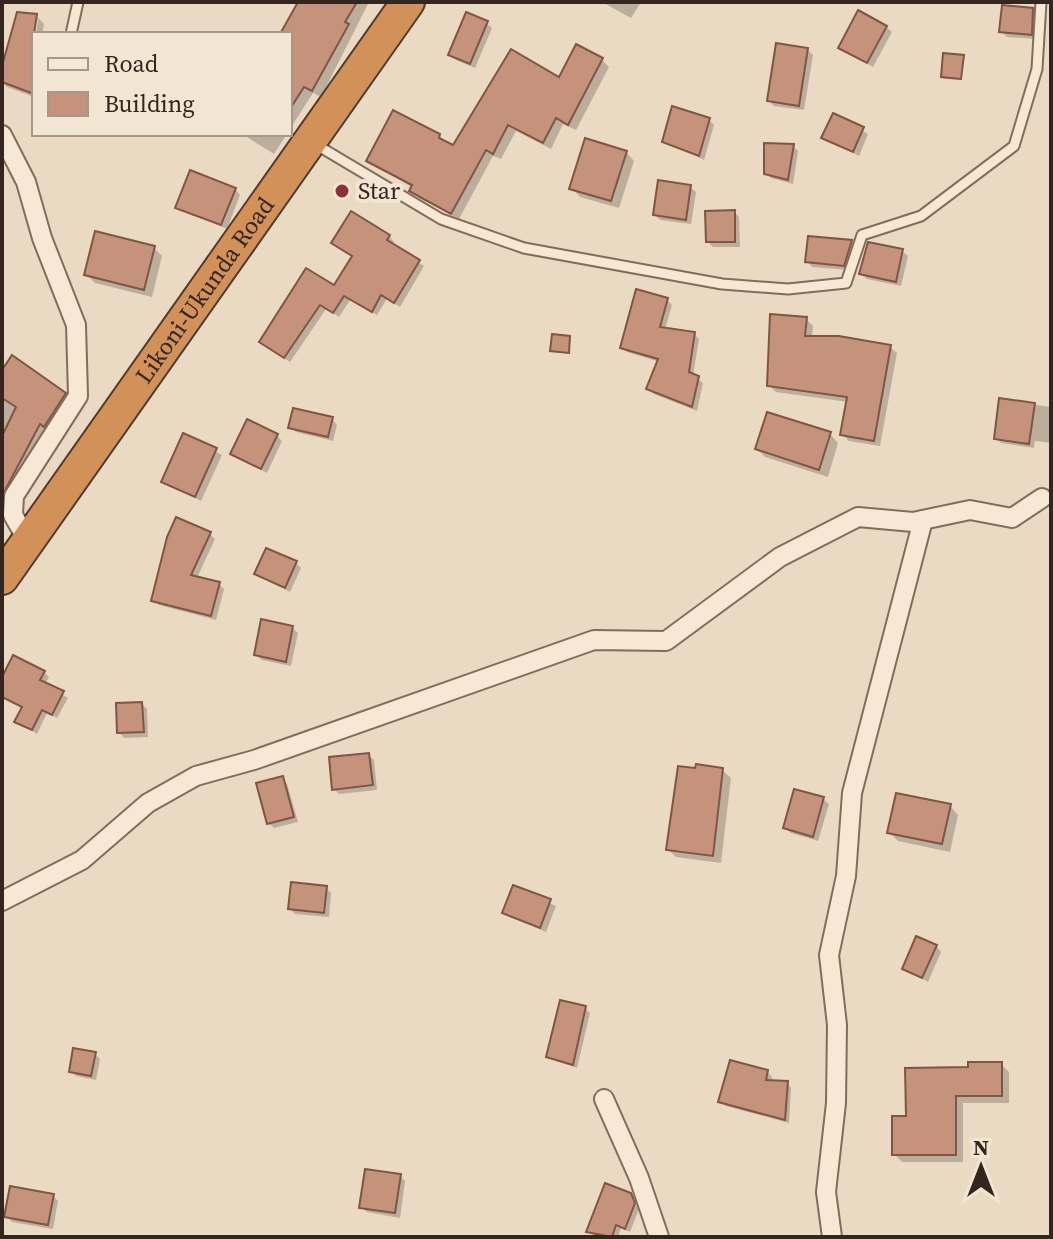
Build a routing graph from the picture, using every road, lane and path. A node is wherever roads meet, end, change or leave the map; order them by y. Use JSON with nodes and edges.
{"nodes":[{"id":1,"x":78,"y":2,"type":"edge"},
{"id":2,"x":408,"y":2,"type":"edge"},
{"id":3,"x":1041,"y":2,"type":"edge"},
{"id":4,"x":71,"y":32,"type":"edge"},
{"id":5,"x":2,"y":135,"type":"edge"},
{"id":6,"x":312,"y":142,"type":"junction"},
{"id":7,"x":1042,"y":498,"type":"dead end"},
{"id":8,"x":923,"y":520,"type":"junction"},
{"id":9,"x":28,"y":541,"type":"junction"},
{"id":10,"x":2,"y":578,"type":"edge"},
{"id":11,"x":2,"y":901,"type":"edge"},
{"id":12,"x":604,"y":1099,"type":"dead end"},
{"id":13,"x":659,"y":1237,"type":"edge"},
{"id":14,"x":832,"y":1237,"type":"edge"}],
"edges":[{"from":1,"to":4,"type":"lane"},
{"from":2,"to":6,"type":"highway","name":"Likoni-Ukunda Road"},
{"from":3,"to":6,"type":"lane"},
{"from":5,"to":9,"type":"street"},
{"from":6,"to":9,"type":"highway","name":"Likoni-Ukunda Road"},
{"from":7,"to":8,"type":"street"},
{"from":8,"to":11,"type":"street"},
{"from":8,"to":14,"type":"street"},
{"from":9,"to":10,"type":"highway","name":"Likoni-Ukunda Road"},
{"from":12,"to":13,"type":"street"}]}
